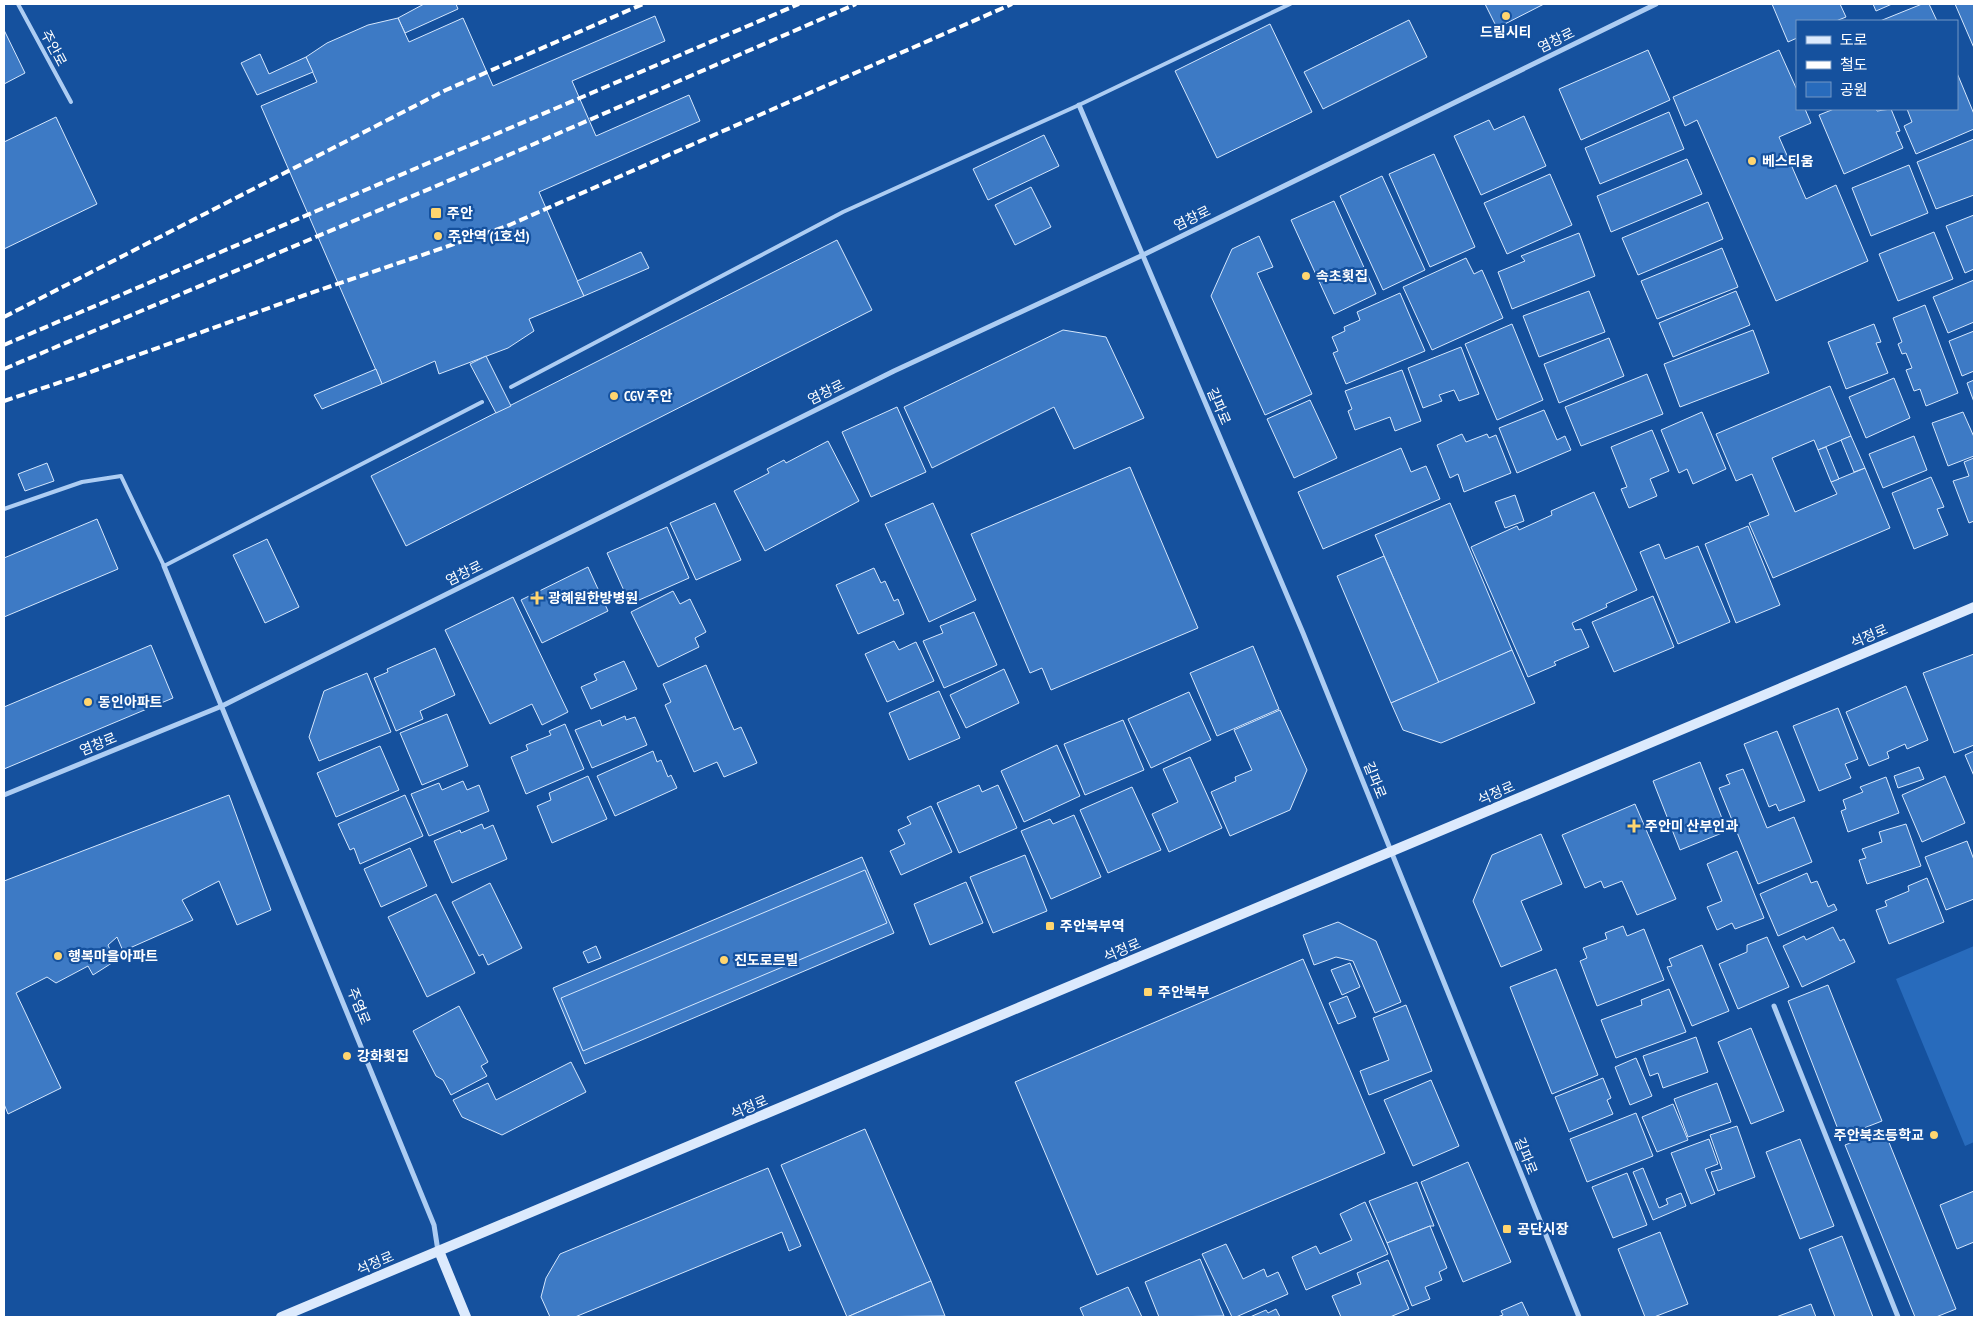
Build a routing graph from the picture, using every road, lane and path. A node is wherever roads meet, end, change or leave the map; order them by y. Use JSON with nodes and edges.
{"nodes":[{"id":1,"x":18,"y":4,"type":"edge"},
{"id":2,"x":1290,"y":4,"type":"edge"},
{"id":3,"x":1656,"y":4,"type":"edge"},
{"id":4,"x":70,"y":102,"type":"dead end"},
{"id":5,"x":1079,"y":105,"type":"junction"},
{"id":6,"x":1143,"y":255,"type":"junction"},
{"id":7,"x":511,"y":387,"type":"dead end"},
{"id":8,"x":482,"y":402,"type":"dead end"},
{"id":9,"x":4,"y":509,"type":"edge"},
{"id":10,"x":164,"y":566,"type":"junction"},
{"id":11,"x":1974,"y":607,"type":"edge"},
{"id":12,"x":222,"y":706,"type":"junction"},
{"id":13,"x":4,"y":795,"type":"edge"},
{"id":14,"x":1392,"y":852,"type":"junction"},
{"id":15,"x":1774,"y":1006,"type":"dead end"},
{"id":16,"x":438,"y":1251,"type":"junction"},
{"id":17,"x":280,"y":1317,"type":"edge"},
{"id":18,"x":466,"y":1317,"type":"edge"},
{"id":19,"x":1579,"y":1317,"type":"edge"},
{"id":20,"x":1898,"y":1317,"type":"edge"}],
"edges":[{"from":1,"to":4,"type":"lane","name":"주안로"},
{"from":2,"to":5,"type":"lane"},
{"from":3,"to":6,"type":"street","name":"염창로"},
{"from":5,"to":6,"type":"street","name":"길파로"},
{"from":5,"to":7,"type":"lane"},
{"from":6,"to":12,"type":"street","name":"염창로"},
{"from":6,"to":14,"type":"street","name":"길파로"},
{"from":8,"to":10,"type":"lane"},
{"from":9,"to":10,"type":"lane"},
{"from":10,"to":12,"type":"street","name":"주염로"},
{"from":11,"to":14,"type":"main road","name":"석정로"},
{"from":12,"to":13,"type":"street","name":"염창로"},
{"from":12,"to":16,"type":"street","name":"주염로"},
{"from":14,"to":16,"type":"main road","name":"석정로"},
{"from":14,"to":19,"type":"street","name":"길파로"},
{"from":15,"to":20,"type":"street"},
{"from":16,"to":17,"type":"main road","name":"석정로"},
{"from":16,"to":18,"type":"main road","name":"주염로"}]}
